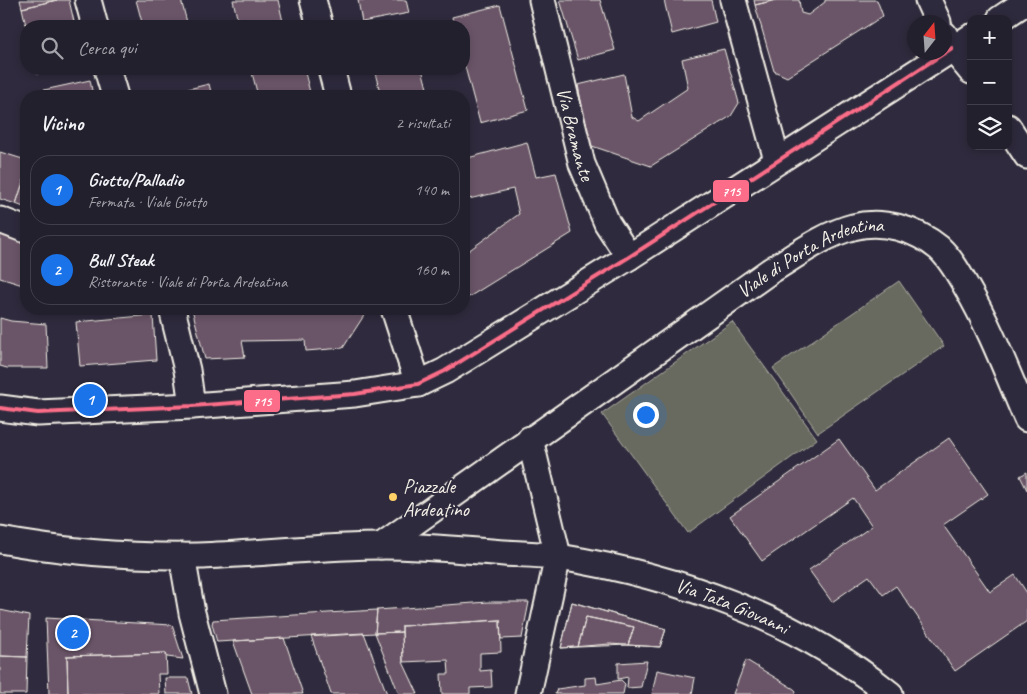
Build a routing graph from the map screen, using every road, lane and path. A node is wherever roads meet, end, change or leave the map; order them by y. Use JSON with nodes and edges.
{"nodes":[{"id":1,"x":88,"y":0,"type":"edge"},
{"id":2,"x":313,"y":0,"type":"edge"},
{"id":3,"x":542,"y":0,"type":"edge"},
{"id":4,"x":733,"y":0,"type":"edge"},
{"id":5,"x":928,"y":0,"type":"edge"},
{"id":6,"x":1027,"y":1,"type":"edge"},
{"id":7,"x":935,"y":15,"type":"edge"},
{"id":8,"x":1006,"y":15,"type":"edge"},
{"id":9,"x":93,"y":20,"type":"edge"},
{"id":10,"x":318,"y":20,"type":"edge"},
{"id":11,"x":956,"y":40,"type":"edge"},
{"id":12,"x":967,"y":63,"type":"edge"},
{"id":13,"x":109,"y":75,"type":"edge"},
{"id":14,"x":333,"y":75,"type":"edge"},
{"id":15,"x":112,"y":90,"type":"edge"},
{"id":16,"x":336,"y":90,"type":"edge"},
{"id":17,"x":777,"y":160,"type":"junction"},
{"id":18,"x":0,"y":220,"type":"edge"},
{"id":19,"x":20,"y":228,"type":"edge"},
{"id":20,"x":629,"y":257,"type":"junction"},
{"id":21,"x":173,"y":315,"type":"edge"},
{"id":22,"x":396,"y":315,"type":"edge"},
{"id":23,"x":418,"y":384,"type":"junction"},
{"id":24,"x":192,"y":406,"type":"junction"},
{"id":25,"x":0,"y":408,"type":"edge"},
{"id":26,"x":1027,"y":419,"type":"edge"},
{"id":27,"x":530,"y":439,"type":"junction"},
{"id":28,"x":0,"y":540,"type":"edge"},
{"id":29,"x":381,"y":546,"type":"junction"},
{"id":30,"x":182,"y":556,"type":"junction"},
{"id":31,"x":558,"y":556,"type":"junction"},
{"id":32,"x":213,"y":694,"type":"edge"},
{"id":33,"x":528,"y":694,"type":"edge"},
{"id":34,"x":890,"y":694,"type":"edge"}],
"edges":[{"from":1,"to":9,"type":"street"},
{"from":2,"to":10,"type":"street"},
{"from":3,"to":20,"type":"street","name":"Via Bramante"},
{"from":4,"to":17,"type":"street"},
{"from":5,"to":7,"type":"street"},
{"from":6,"to":8,"type":"street"},
{"from":11,"to":12,"type":"street"},
{"from":11,"to":17,"type":"street"},
{"from":13,"to":15,"type":"street"},
{"from":14,"to":16,"type":"street"},
{"from":17,"to":20,"type":"street"},
{"from":18,"to":19,"type":"street"},
{"from":20,"to":23,"type":"street"},
{"from":21,"to":24,"type":"street"},
{"from":22,"to":23,"type":"street"},
{"from":23,"to":24,"type":"street"},
{"from":24,"to":25,"type":"street"},
{"from":26,"to":27,"type":"street","name":"Viale di Porta Ardeatina"},
{"from":27,"to":29,"type":"street"},
{"from":27,"to":31,"type":"street"},
{"from":28,"to":30,"type":"street"},
{"from":29,"to":30,"type":"street"},
{"from":29,"to":31,"type":"street"},
{"from":30,"to":32,"type":"street"},
{"from":31,"to":33,"type":"street"},
{"from":31,"to":34,"type":"street","name":"Via Tata Giovanni"}]}
